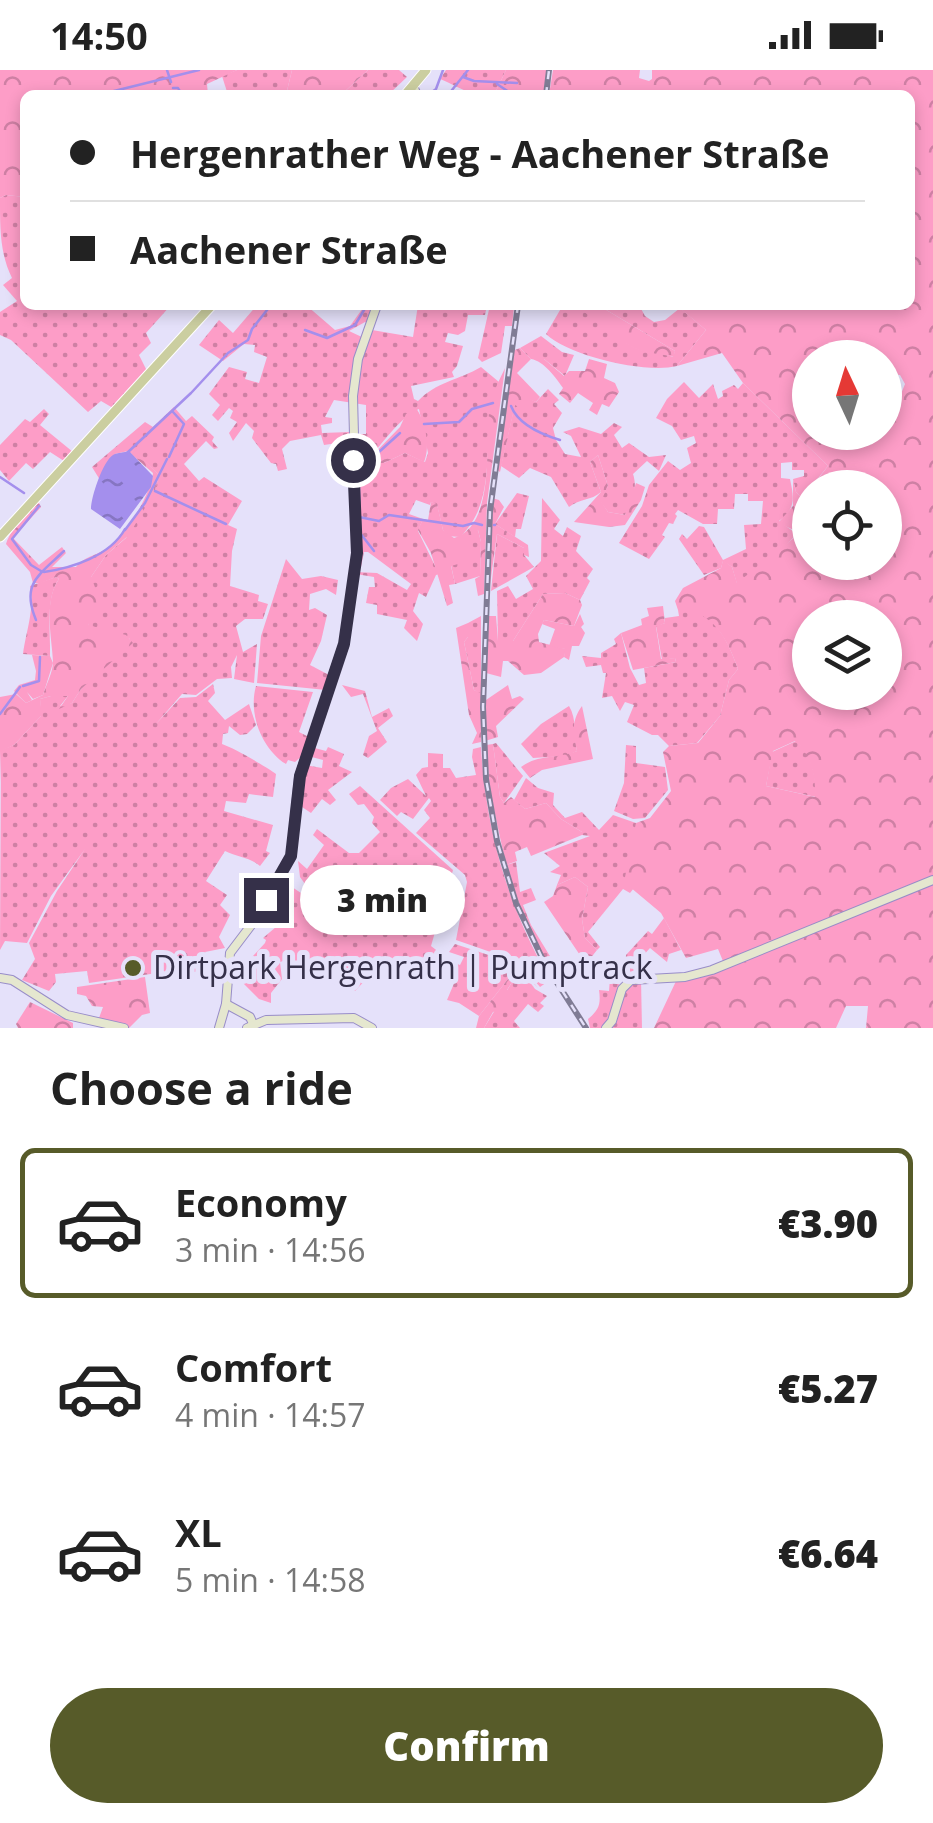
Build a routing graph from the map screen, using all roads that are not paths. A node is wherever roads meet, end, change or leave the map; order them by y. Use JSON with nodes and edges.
{"nodes":[{"id":1,"x":426,"y":70,"type":"edge"},
{"id":2,"x":415,"y":90,"type":"edge"},
{"id":3,"x":207,"y":310,"type":"edge"},
{"id":4,"x":376,"y":310,"type":"edge"},
{"id":5,"x":0,"y":537,"type":"edge"},
{"id":6,"x":933,"y":880,"type":"edge"},
{"id":7,"x":0,"y":978,"type":"edge"},
{"id":8,"x":226,"y":1004,"type":"junction"},
{"id":9,"x":250,"y":1026,"type":"edge"},
{"id":10,"x":124,"y":1028,"type":"edge"},
{"id":11,"x":219,"y":1028,"type":"edge"},
{"id":12,"x":372,"y":1028,"type":"edge"},
{"id":13,"x":606,"y":1028,"type":"edge"}],
"edges":[{"from":1,"to":2,"type":"main road"},
{"from":3,"to":5,"type":"main road"},
{"from":4,"to":8,"type":"street"},
{"from":6,"to":13,"type":"street"},
{"from":7,"to":10,"type":"street"},
{"from":8,"to":9,"type":"street"},
{"from":8,"to":11,"type":"street"},
{"from":9,"to":12,"type":"street"}]}
